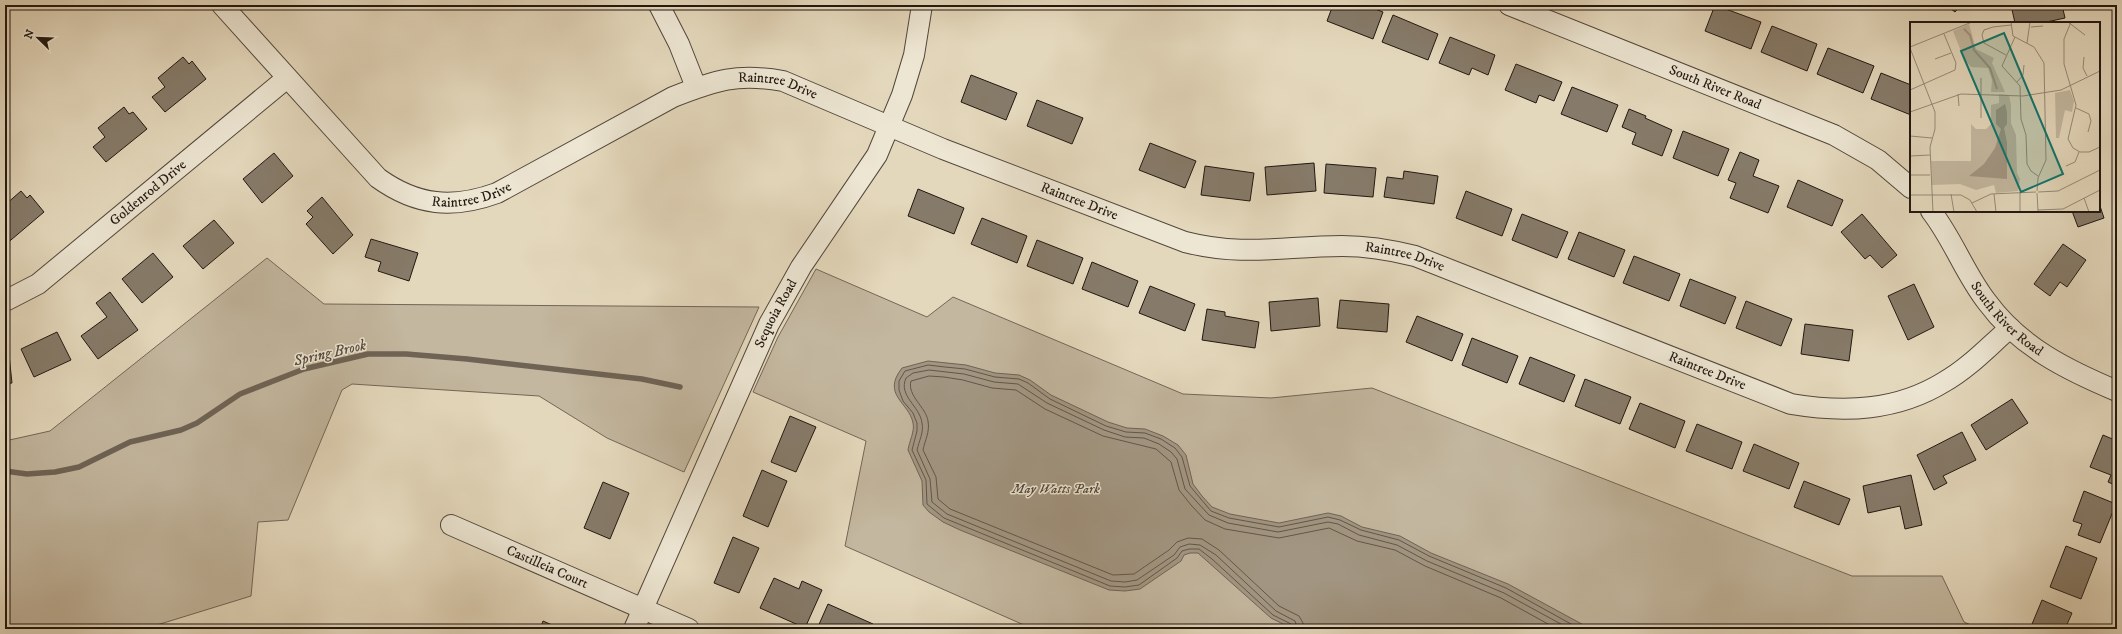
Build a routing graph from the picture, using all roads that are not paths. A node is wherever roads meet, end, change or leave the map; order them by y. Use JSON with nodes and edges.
{"nodes":[{"id":1,"x":222,"y":5,"type":"edge"},
{"id":2,"x":659,"y":5,"type":"edge"},
{"id":3,"x":922,"y":5,"type":"edge"},
{"id":4,"x":1509,"y":5,"type":"edge"},
{"id":5,"x":287,"y":78,"type":"junction"},
{"id":6,"x":696,"y":87,"type":"junction"},
{"id":7,"x":889,"y":126,"type":"junction"},
{"id":8,"x":1910,"y":187,"type":"edge"},
{"id":9,"x":1932,"y":212,"type":"edge"},
{"id":10,"x":5,"y":301,"type":"edge"},
{"id":11,"x":2010,"y":328,"type":"junction"},
{"id":12,"x":2117,"y":391,"type":"edge"},
{"id":13,"x":451,"y":525,"type":"dead end"},
{"id":14,"x":643,"y":609,"type":"junction"},
{"id":15,"x":634,"y":629,"type":"edge"},
{"id":16,"x":689,"y":629,"type":"edge"}],
"edges":[{"from":1,"to":5,"type":"street","name":"Raintree Drive"},
{"from":2,"to":6,"type":"street"},
{"from":3,"to":7,"type":"street","name":"Sequoia Road"},
{"from":4,"to":8,"type":"street","name":"South River Road"},
{"from":5,"to":6,"type":"street","name":"Raintree Drive"},
{"from":5,"to":10,"type":"street","name":"Goldenrod Drive"},
{"from":6,"to":7,"type":"street","name":"Raintree Drive"},
{"from":7,"to":11,"type":"street","name":"Raintree Drive"},
{"from":7,"to":14,"type":"street","name":"Sequoia Road"},
{"from":9,"to":11,"type":"street","name":"South River Road"},
{"from":11,"to":12,"type":"street","name":"South River Road"},
{"from":13,"to":14,"type":"street","name":"Castilleia Court"},
{"from":14,"to":15,"type":"street","name":"Sequoia Road"},
{"from":14,"to":16,"type":"street","name":"Castilleia Court"}]}
